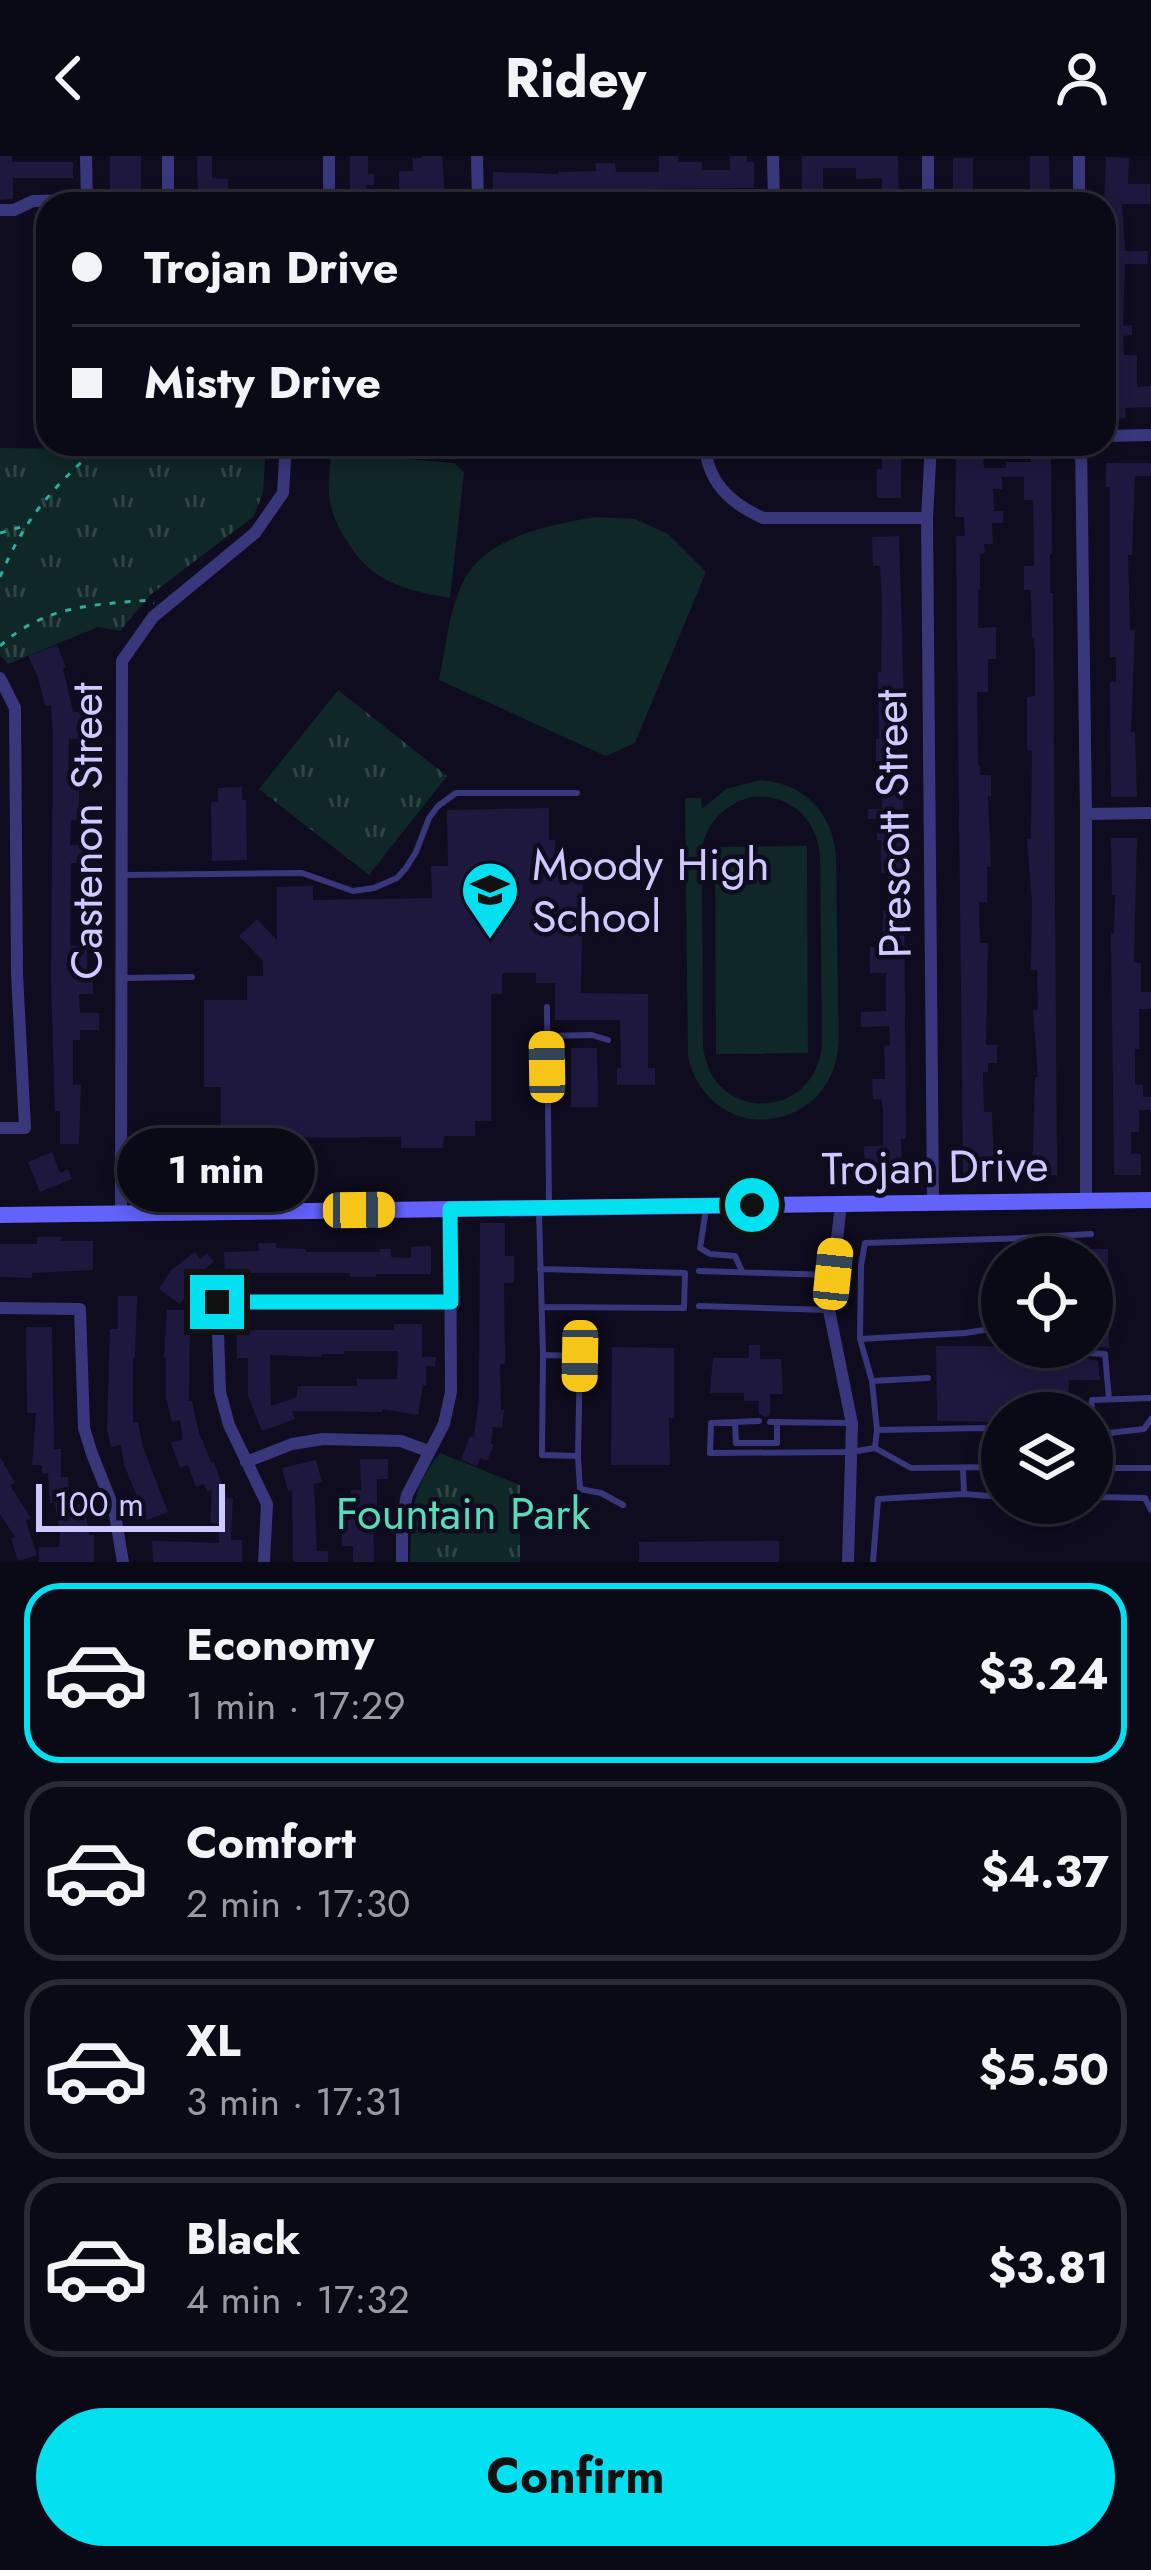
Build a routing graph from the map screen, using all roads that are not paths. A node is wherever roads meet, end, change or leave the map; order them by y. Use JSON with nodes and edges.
{"nodes":[{"id":1,"x":86,"y":156,"type":"edge"},
{"id":2,"x":168,"y":156,"type":"edge"},
{"id":3,"x":328,"y":156,"type":"edge"},
{"id":4,"x":477,"y":156,"type":"edge"},
{"id":5,"x":772,"y":156,"type":"edge"},
{"id":6,"x":928,"y":156,"type":"edge"},
{"id":7,"x":1078,"y":156,"type":"edge"},
{"id":8,"x":87,"y":192,"type":"edge"},
{"id":9,"x":168,"y":192,"type":"edge"},
{"id":10,"x":329,"y":192,"type":"edge"},
{"id":11,"x":478,"y":192,"type":"edge"},
{"id":12,"x":774,"y":192,"type":"edge"},
{"id":13,"x":928,"y":192,"type":"edge"},
{"id":14,"x":1079,"y":192,"type":"edge"},
{"id":15,"x":36,"y":201,"type":"edge"},
{"id":16,"x":0,"y":210,"type":"edge"},
{"id":17,"x":1151,"y":435,"type":"edge"},
{"id":18,"x":1116,"y":436,"type":"edge"},
{"id":19,"x":285,"y":456,"type":"edge"},
{"id":20,"x":707,"y":456,"type":"edge"},
{"id":21,"x":930,"y":456,"type":"edge"},
{"id":22,"x":1081,"y":456,"type":"edge"},
{"id":23,"x":926,"y":518,"type":"junction"},
{"id":24,"x":0,"y":678,"type":"edge"},
{"id":25,"x":577,"y":793,"type":"dead end"},
{"id":26,"x":1151,"y":813,"type":"edge"},
{"id":27,"x":1086,"y":814,"type":"junction"},
{"id":28,"x":0,"y":826,"type":"edge"},
{"id":29,"x":16,"y":826,"type":"junction"},
{"id":30,"x":122,"y":875,"type":"junction"},
{"id":31,"x":0,"y":974,"type":"edge"},
{"id":32,"x":17,"y":974,"type":"junction"},
{"id":33,"x":192,"y":977,"type":"dead end"},
{"id":34,"x":121,"y":978,"type":"junction"},
{"id":35,"x":547,"y":1007,"type":"dead end"},
{"id":36,"x":547,"y":1036,"type":"junction"},
{"id":37,"x":608,"y":1040,"type":"dead end"},
{"id":38,"x":0,"y":1127,"type":"edge"},
{"id":39,"x":1151,"y":1200,"type":"edge"},
{"id":40,"x":933,"y":1202,"type":"junction"},
{"id":41,"x":1086,"y":1202,"type":"junction"},
{"id":42,"x":841,"y":1204,"type":"junction"},
{"id":43,"x":706,"y":1206,"type":"junction"},
{"id":44,"x":544,"y":1208,"type":"junction"},
{"id":45,"x":450,"y":1209,"type":"junction"},
{"id":46,"x":121,"y":1214,"type":"junction"},
{"id":47,"x":0,"y":1215,"type":"edge"},
{"id":48,"x":1091,"y":1234,"type":"dead end"},
{"id":49,"x":1056,"y":1236,"type":"edge"},
{"id":50,"x":981,"y":1239,"type":"edge"},
{"id":51,"x":540,"y":1269,"type":"junction"},
{"id":52,"x":699,"y":1271,"type":"dead end"},
{"id":53,"x":742,"y":1271,"type":"junction"},
{"id":54,"x":833,"y":1274,"type":"junction"},
{"id":55,"x":451,"y":1302,"type":"junction"},
{"id":56,"x":699,"y":1306,"type":"dead end"},
{"id":57,"x":542,"y":1307,"type":"junction"},
{"id":58,"x":0,"y":1308,"type":"edge"},
{"id":59,"x":829,"y":1310,"type":"junction"},
{"id":60,"x":981,"y":1330,"type":"edge"},
{"id":61,"x":860,"y":1340,"type":"junction"},
{"id":62,"x":543,"y":1355,"type":"junction"},
{"id":63,"x":928,"y":1378,"type":"dead end"},
{"id":64,"x":872,"y":1381,"type":"junction"},
{"id":65,"x":1151,"y":1398,"type":"edge"},
{"id":66,"x":1113,"y":1399,"type":"edge"},
{"id":67,"x":1151,"y":1419,"type":"edge"},
{"id":68,"x":759,"y":1421,"type":"dead end"},
{"id":69,"x":735,"y":1422,"type":"junction"},
{"id":70,"x":852,"y":1423,"type":"junction"},
{"id":71,"x":981,"y":1428,"type":"edge"},
{"id":72,"x":877,"y":1430,"type":"junction"},
{"id":73,"x":1113,"y":1436,"type":"edge"},
{"id":74,"x":875,"y":1448,"type":"junction"},
{"id":75,"x":428,"y":1451,"type":"junction"},
{"id":76,"x":851,"y":1452,"type":"junction"},
{"id":77,"x":578,"y":1456,"type":"junction"},
{"id":78,"x":246,"y":1462,"type":"junction"},
{"id":79,"x":963,"y":1467,"type":"junction"},
{"id":80,"x":981,"y":1467,"type":"edge"},
{"id":81,"x":1113,"y":1468,"type":"edge"},
{"id":82,"x":1151,"y":1468,"type":"edge"},
{"id":83,"x":964,"y":1495,"type":"junction"},
{"id":84,"x":981,"y":1496,"type":"edge"},
{"id":85,"x":1113,"y":1497,"type":"edge"},
{"id":86,"x":623,"y":1505,"type":"dead end"},
{"id":87,"x":1151,"y":1510,"type":"edge"},
{"id":88,"x":123,"y":1562,"type":"edge"},
{"id":89,"x":265,"y":1562,"type":"edge"},
{"id":90,"x":402,"y":1562,"type":"edge"},
{"id":91,"x":848,"y":1562,"type":"edge"},
{"id":92,"x":874,"y":1562,"type":"edge"}],
"edges":[{"from":1,"to":8,"type":"street"},
{"from":2,"to":9,"type":"street"},
{"from":3,"to":10,"type":"street"},
{"from":4,"to":11,"type":"street"},
{"from":5,"to":12,"type":"street"},
{"from":6,"to":13,"type":"street"},
{"from":7,"to":14,"type":"street"},
{"from":15,"to":16,"type":"street"},
{"from":17,"to":18,"type":"street"},
{"from":19,"to":30,"type":"street","name":"Castenon Street"},
{"from":20,"to":23,"type":"street"},
{"from":21,"to":23,"type":"street","name":"Prescott Street"},
{"from":22,"to":27,"type":"street"},
{"from":23,"to":40,"type":"street","name":"Prescott Street"},
{"from":24,"to":29,"type":"street"},
{"from":25,"to":30,"type":"lane"},
{"from":26,"to":27,"type":"street"},
{"from":27,"to":41,"type":"street"},
{"from":28,"to":29,"type":"street"},
{"from":29,"to":32,"type":"street"},
{"from":30,"to":34,"type":"street","name":"Castenon Street"},
{"from":31,"to":32,"type":"street"},
{"from":32,"to":38,"type":"street"},
{"from":33,"to":34,"type":"lane"},
{"from":34,"to":46,"type":"street","name":"Castenon Street"},
{"from":35,"to":36,"type":"lane"},
{"from":36,"to":37,"type":"lane"},
{"from":36,"to":44,"type":"lane"},
{"from":39,"to":41,"type":"street","name":"Trojan Drive"},
{"from":40,"to":41,"type":"street","name":"Trojan Drive"},
{"from":40,"to":42,"type":"street","name":"Trojan Drive"},
{"from":42,"to":43,"type":"street","name":"Trojan Drive"},
{"from":42,"to":54,"type":"street"},
{"from":43,"to":44,"type":"street","name":"Trojan Drive"},
{"from":43,"to":53,"type":"lane"},
{"from":44,"to":45,"type":"street","name":"Trojan Drive"},
{"from":44,"to":51,"type":"lane"},
{"from":45,"to":46,"type":"street","name":"Trojan Drive"},
{"from":45,"to":55,"type":"street"},
{"from":46,"to":47,"type":"street","name":"Trojan Drive"},
{"from":48,"to":49,"type":"lane"},
{"from":50,"to":61,"type":"lane"},
{"from":51,"to":57,"type":"lane"},
{"from":51,"to":57,"type":"lane"},
{"from":52,"to":53,"type":"lane"},
{"from":53,"to":54,"type":"lane"},
{"from":54,"to":59,"type":"street"},
{"from":55,"to":75,"type":"street"},
{"from":55,"to":78,"type":"street"},
{"from":56,"to":59,"type":"lane"},
{"from":57,"to":62,"type":"lane"},
{"from":58,"to":88,"type":"street"},
{"from":59,"to":70,"type":"street"},
{"from":60,"to":61,"type":"lane"},
{"from":61,"to":64,"type":"lane"},
{"from":62,"to":77,"type":"lane"},
{"from":62,"to":77,"type":"lane"},
{"from":63,"to":64,"type":"lane"},
{"from":64,"to":72,"type":"lane"},
{"from":65,"to":66,"type":"lane"},
{"from":67,"to":73,"type":"lane"},
{"from":68,"to":69,"type":"lane"},
{"from":69,"to":70,"type":"lane"},
{"from":69,"to":76,"type":"lane"},
{"from":70,"to":76,"type":"street"},
{"from":71,"to":72,"type":"lane"},
{"from":72,"to":74,"type":"lane"},
{"from":74,"to":76,"type":"lane"},
{"from":74,"to":79,"type":"lane"},
{"from":75,"to":78,"type":"street"},
{"from":75,"to":90,"type":"street"},
{"from":76,"to":91,"type":"street"},
{"from":77,"to":86,"type":"lane"},
{"from":78,"to":89,"type":"street"},
{"from":79,"to":80,"type":"lane"},
{"from":79,"to":83,"type":"lane"},
{"from":81,"to":82,"type":"lane"},
{"from":83,"to":84,"type":"lane"},
{"from":83,"to":92,"type":"lane"},
{"from":85,"to":87,"type":"lane"}]}
